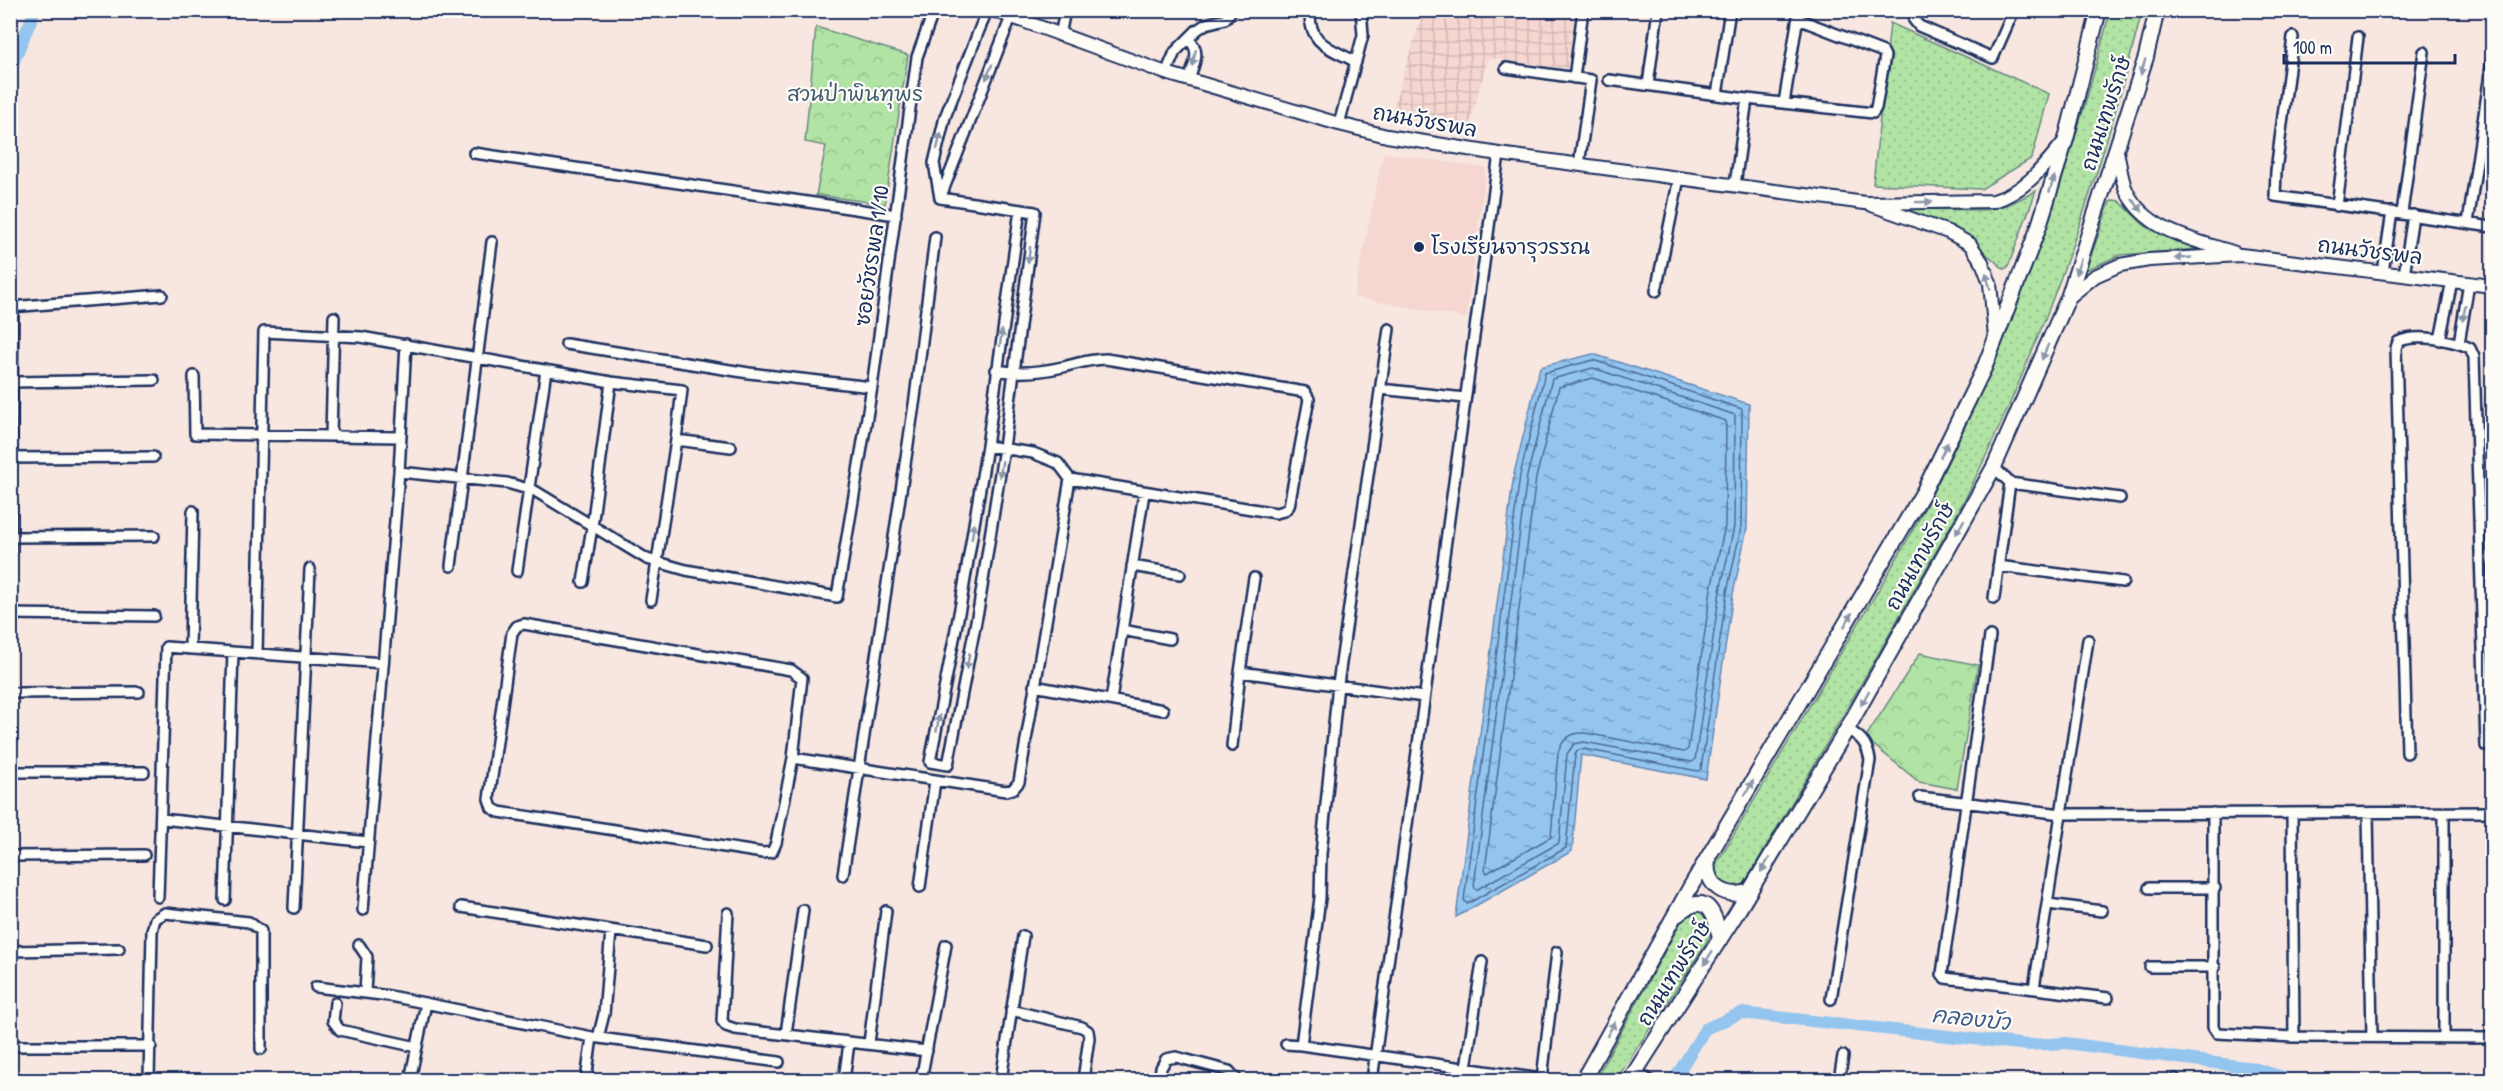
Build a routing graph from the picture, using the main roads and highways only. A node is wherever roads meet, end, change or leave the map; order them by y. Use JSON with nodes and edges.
{"nodes":[{"id":1,"x":2099,"y":10,"type":"edge"},
{"id":2,"x":2157,"y":10,"type":"edge"},
{"id":3,"x":1708,"y":856,"type":"junction"},
{"id":4,"x":1750,"y":891,"type":"junction"},
{"id":5,"x":1673,"y":918,"type":"junction"},
{"id":6,"x":1720,"y":939,"type":"junction"},
{"id":7,"x":1633,"y":1076,"type":"edge"},
{"id":8,"x":1583,"y":1080,"type":"edge"}],
"edges":[{"from":3,"to":1,"type":"main road","name":"ถนนเทพรักษ์","one_way":true},
{"from":2,"to":4,"type":"main road","name":"ถนนเทพรักษ์","one_way":true},
{"from":3,"to":4,"type":"main road"},
{"from":3,"to":5,"type":"main road","name":"ถนนเทพรักษ์"},
{"from":4,"to":6,"type":"main road","name":"ถนนเทพรักษ์"},
{"from":5,"to":6,"type":"main road"},
{"from":8,"to":5,"type":"main road","name":"ถนนเทพรักษ์","one_way":true},
{"from":6,"to":7,"type":"main road","name":"ถนนเทพรักษ์","one_way":true}]}
